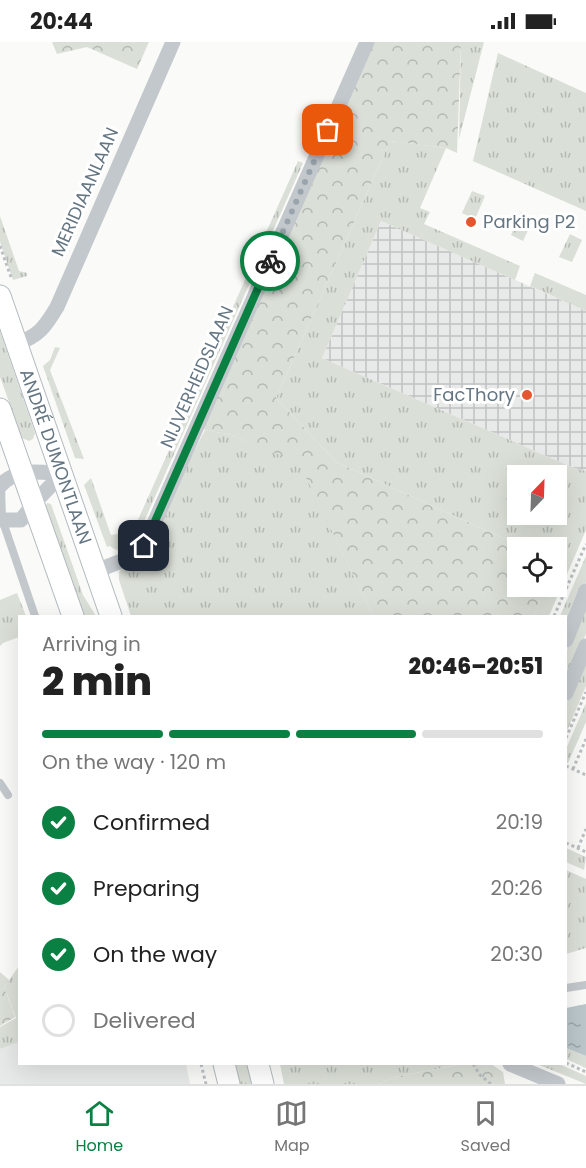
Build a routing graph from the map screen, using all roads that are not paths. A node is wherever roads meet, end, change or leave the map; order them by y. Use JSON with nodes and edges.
{"nodes":[{"id":1,"x":173,"y":42,"type":"edge"},
{"id":2,"x":367,"y":42,"type":"edge"},
{"id":3,"x":7,"y":292,"type":"edge"},
{"id":4,"x":16,"y":344,"type":"junction"},
{"id":5,"x":0,"y":408,"type":"edge"},
{"id":6,"x":23,"y":471,"type":"junction"},
{"id":7,"x":62,"y":474,"type":"junction"},
{"id":8,"x":0,"y":486,"type":"edge"},
{"id":9,"x":35,"y":502,"type":"junction"},
{"id":10,"x":1,"y":520,"type":"edge"},
{"id":11,"x":96,"y":571,"type":"junction"},
{"id":12,"x":586,"y":591,"type":"edge"},
{"id":13,"x":35,"y":615,"type":"edge"},
{"id":14,"x":73,"y":615,"type":"edge"},
{"id":15,"x":111,"y":615,"type":"edge"},
{"id":16,"x":567,"y":638,"type":"edge"},
{"id":17,"x":586,"y":646,"type":"edge"},
{"id":18,"x":567,"y":691,"type":"edge"},
{"id":19,"x":0,"y":783,"type":"edge"},
{"id":20,"x":8,"y":795,"type":"dead end"},
{"id":21,"x":586,"y":985,"type":"edge"},
{"id":22,"x":567,"y":988,"type":"edge"},
{"id":23,"x":224,"y":1065,"type":"edge"},
{"id":24,"x":512,"y":1065,"type":"edge"},
{"id":25,"x":230,"y":1084,"type":"edge"},
{"id":26,"x":558,"y":1084,"type":"edge"}],
"edges":[{"from":1,"to":4,"type":"street","name":"MERIDIAANLAAN"},
{"from":2,"to":11,"type":"street","name":"NIJVERHEIDSLAAN"},
{"from":3,"to":4,"type":"main road","name":"ANDRÉ DUMONTLAAN"},
{"from":4,"to":7,"type":"main road","name":"ANDRÉ DUMONTLAAN"},
{"from":5,"to":6,"type":"main road","name":"ANDRÉ DUMONTLAAN"},
{"from":6,"to":7,"type":"street"},
{"from":6,"to":8,"type":"street"},
{"from":6,"to":9,"type":"main road","name":"ANDRÉ DUMONTLAAN"},
{"from":7,"to":9,"type":"street"},
{"from":7,"to":11,"type":"main road","name":"ANDRÉ DUMONTLAAN"},
{"from":8,"to":10,"type":"lane"},
{"from":9,"to":10,"type":"street"},
{"from":9,"to":14,"type":"main road","name":"ANDRÉ DUMONTLAAN"},
{"from":10,"to":13,"type":"lane"},
{"from":11,"to":15,"type":"main road","name":"ANDRÉ DUMONTLAAN"},
{"from":12,"to":16,"type":"street"},
{"from":17,"to":18,"type":"street"},
{"from":19,"to":20,"type":"lane"},
{"from":21,"to":22,"type":"lane"},
{"from":23,"to":25,"type":"main road"},
{"from":24,"to":26,"type":"street"}]}
